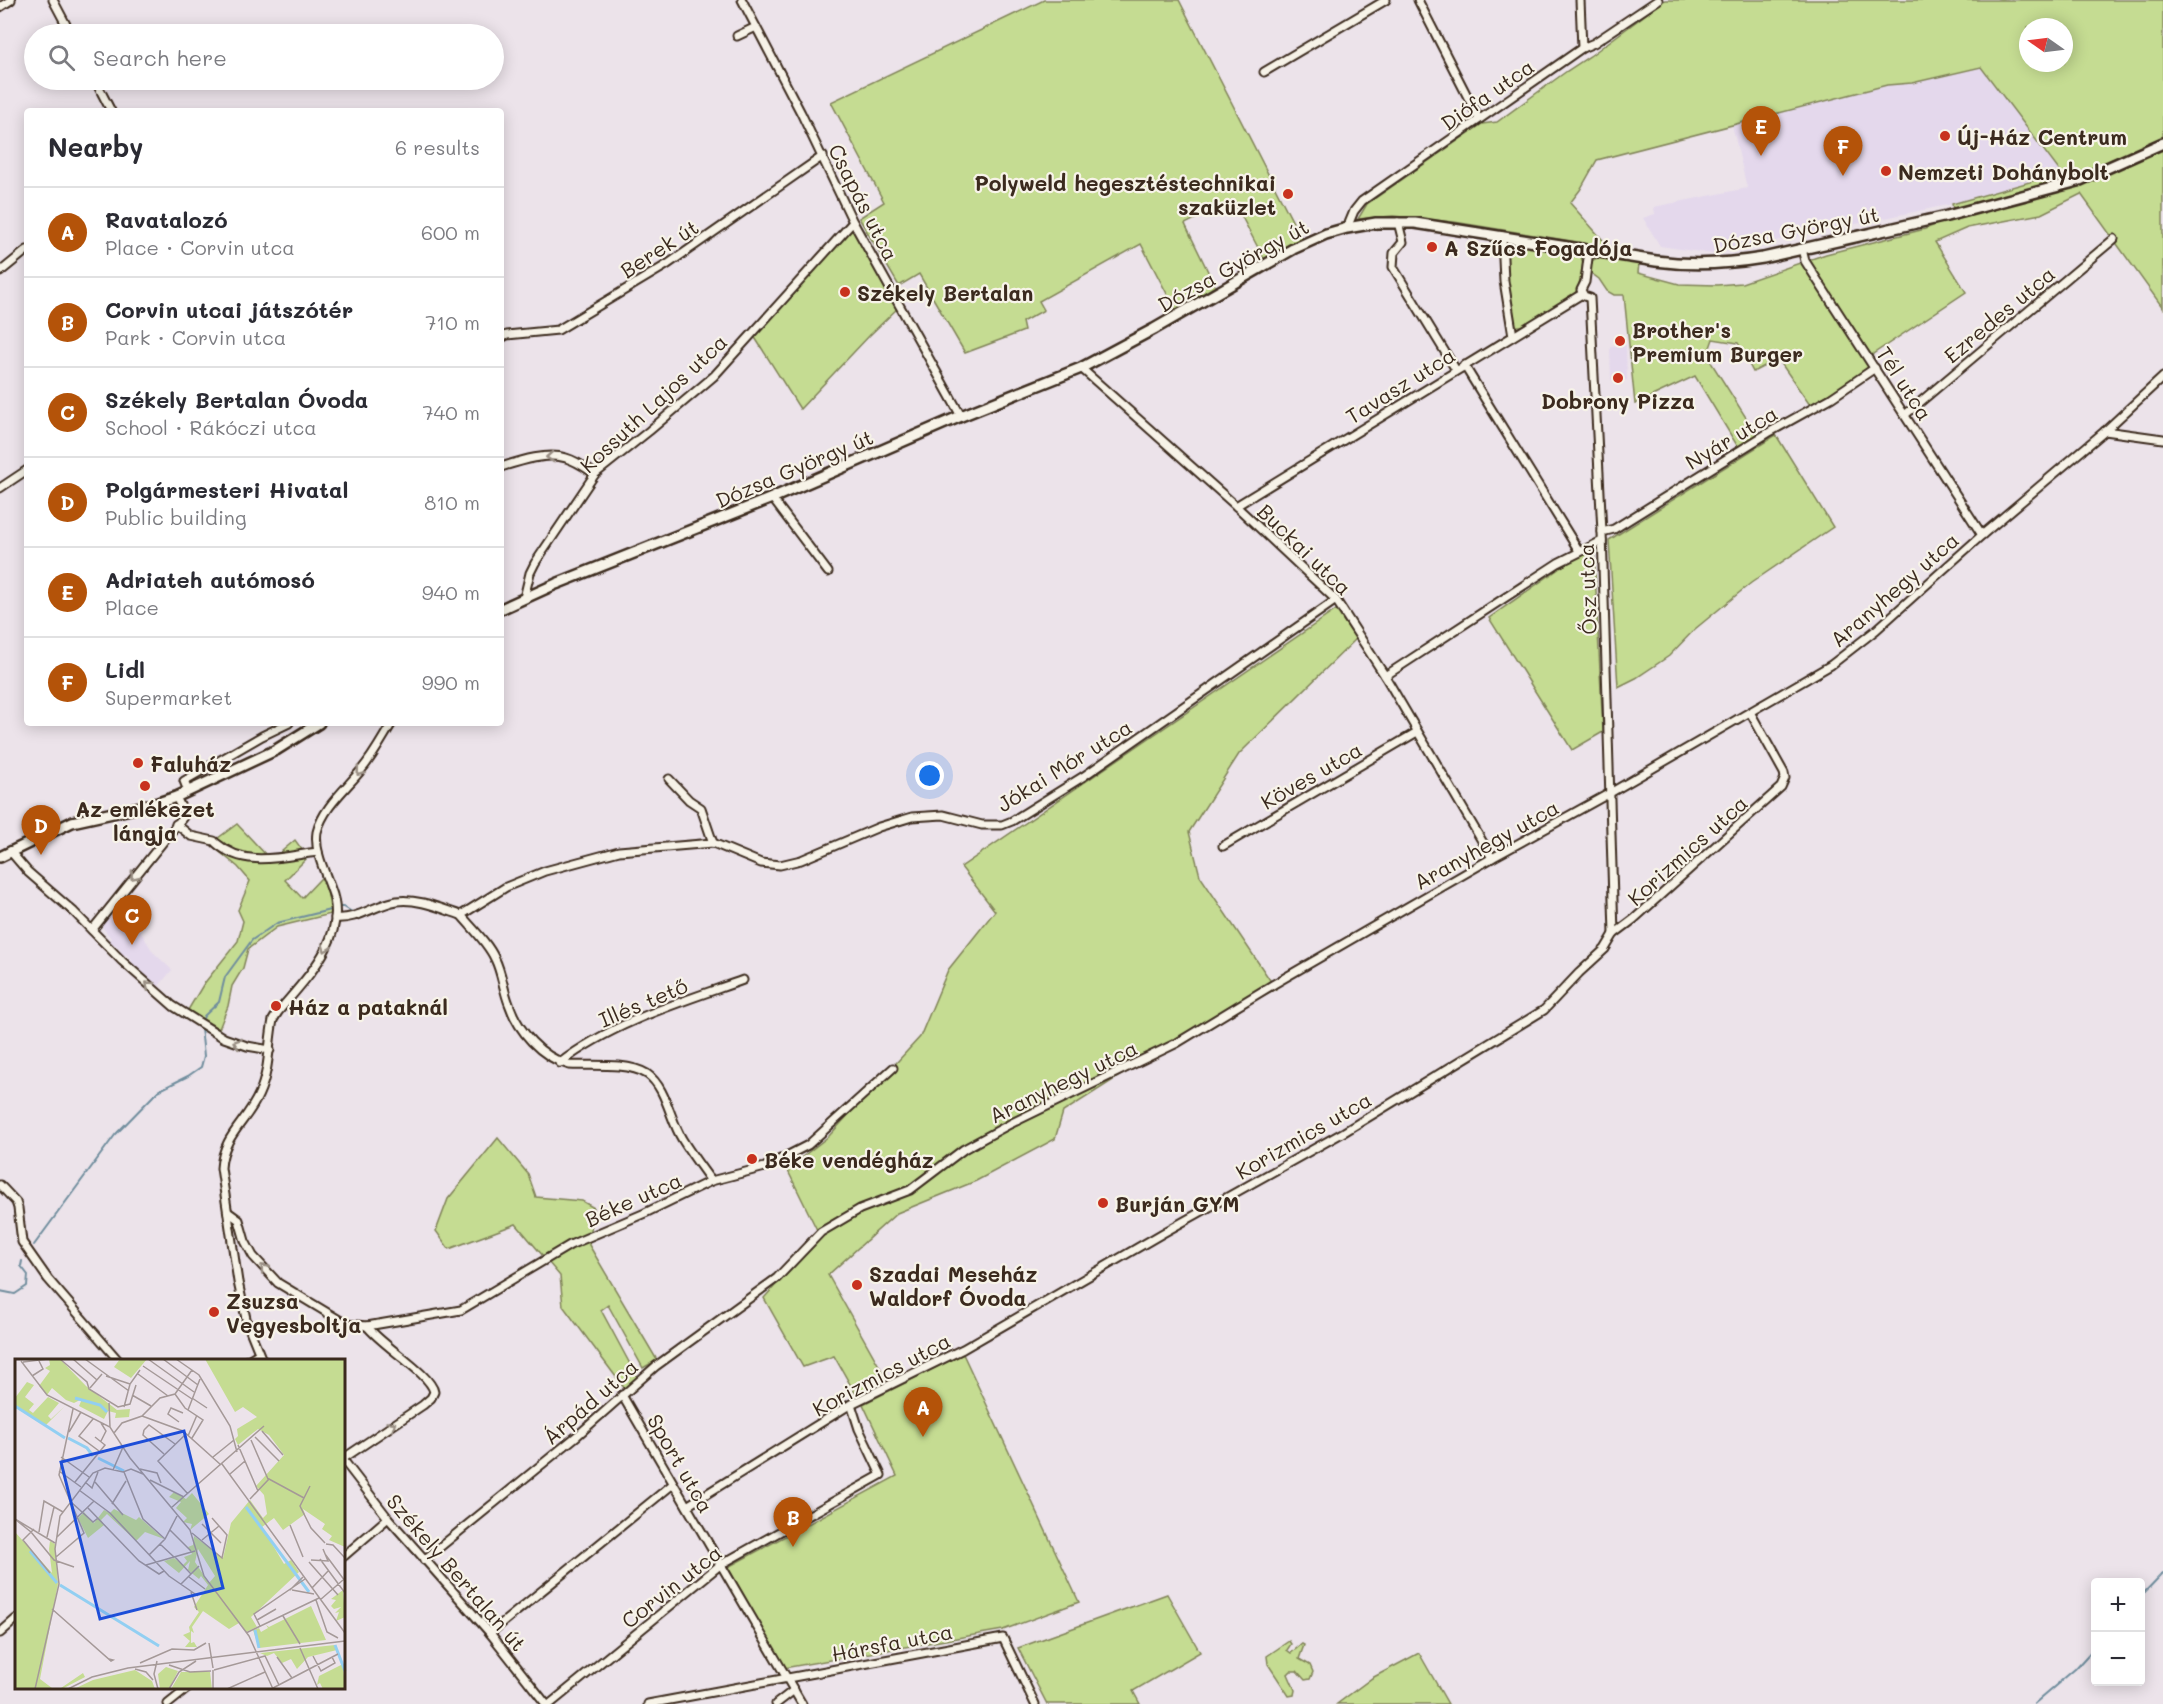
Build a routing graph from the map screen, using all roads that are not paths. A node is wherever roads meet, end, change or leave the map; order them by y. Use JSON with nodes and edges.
{"nodes":[{"id":1,"x":11,"y":0,"type":"edge"},
{"id":2,"x":52,"y":0,"type":"edge"},
{"id":3,"x":742,"y":0,"type":"edge"},
{"id":4,"x":1386,"y":0,"type":"edge"},
{"id":5,"x":1418,"y":0,"type":"edge"},
{"id":6,"x":1580,"y":0,"type":"edge"},
{"id":7,"x":1658,"y":0,"type":"edge"},
{"id":8,"x":0,"y":7,"type":"edge"},
{"id":9,"x":65,"y":24,"type":"edge"},
{"id":10,"x":756,"y":27,"type":"junction"},
{"id":11,"x":737,"y":36,"type":"dead end"},
{"id":12,"x":1582,"y":48,"type":"junction"},
{"id":13,"x":1264,"y":72,"type":"dead end"},
{"id":14,"x":100,"y":90,"type":"edge"},
{"id":15,"x":109,"y":108,"type":"edge"},
{"id":16,"x":1479,"y":119,"type":"junction"},
{"id":17,"x":2163,"y":143,"type":"edge"},
{"id":18,"x":823,"y":156,"type":"junction"},
{"id":19,"x":853,"y":222,"type":"junction"},
{"id":20,"x":1398,"y":222,"type":"junction"},
{"id":21,"x":1347,"y":228,"type":"junction"},
{"id":22,"x":1502,"y":236,"type":"junction"},
{"id":23,"x":2114,"y":239,"type":"dead end"},
{"id":24,"x":1802,"y":249,"type":"junction"},
{"id":25,"x":1589,"y":250,"type":"junction"},
{"id":26,"x":24,"y":252,"type":"edge"},
{"id":27,"x":0,"y":272,"type":"edge"},
{"id":28,"x":1582,"y":294,"type":"junction"},
{"id":29,"x":504,"y":336,"type":"edge"},
{"id":30,"x":1514,"y":336,"type":"junction"},
{"id":31,"x":1464,"y":365,"type":"junction"},
{"id":32,"x":1081,"y":368,"type":"junction"},
{"id":33,"x":1875,"y":368,"type":"junction"},
{"id":34,"x":1456,"y":370,"type":"junction"},
{"id":35,"x":2163,"y":377,"type":"edge"},
{"id":36,"x":1906,"y":414,"type":"junction"},
{"id":37,"x":961,"y":416,"type":"junction"},
{"id":38,"x":2105,"y":431,"type":"junction"},
{"id":39,"x":2163,"y":439,"type":"edge"},
{"id":40,"x":504,"y":466,"type":"edge"},
{"id":41,"x":24,"y":472,"type":"edge"},
{"id":42,"x":595,"y":474,"type":"junction"},
{"id":43,"x":0,"y":488,"type":"edge"},
{"id":44,"x":772,"y":498,"type":"junction"},
{"id":45,"x":1236,"y":506,"type":"junction"},
{"id":46,"x":1602,"y":532,"type":"junction"},
{"id":47,"x":1982,"y":535,"type":"junction"},
{"id":48,"x":1602,"y":541,"type":"junction"},
{"id":49,"x":1579,"y":551,"type":"junction"},
{"id":50,"x":828,"y":572,"type":"dead end"},
{"id":51,"x":524,"y":598,"type":"junction"},
{"id":52,"x":1336,"y":600,"type":"junction"},
{"id":53,"x":504,"y":608,"type":"edge"},
{"id":54,"x":1385,"y":676,"type":"junction"},
{"id":55,"x":1750,"y":712,"type":"junction"},
{"id":56,"x":283,"y":726,"type":"edge"},
{"id":57,"x":314,"y":726,"type":"edge"},
{"id":58,"x":390,"y":726,"type":"edge"},
{"id":59,"x":1417,"y":732,"type":"junction"},
{"id":60,"x":669,"y":779,"type":"dead end"},
{"id":61,"x":188,"y":791,"type":"junction"},
{"id":62,"x":1610,"y":793,"type":"junction"},
{"id":63,"x":176,"y":797,"type":"junction"},
{"id":64,"x":174,"y":827,"type":"junction"},
{"id":65,"x":713,"y":843,"type":"junction"},
{"id":66,"x":1223,"y":846,"type":"dead end"},
{"id":67,"x":10,"y":851,"type":"junction"},
{"id":68,"x":318,"y":852,"type":"junction"},
{"id":69,"x":0,"y":857,"type":"edge"},
{"id":70,"x":1492,"y":858,"type":"junction"},
{"id":71,"x":461,"y":915,"type":"junction"},
{"id":72,"x":334,"y":918,"type":"junction"},
{"id":73,"x":92,"y":930,"type":"junction"},
{"id":74,"x":1614,"y":934,"type":"junction"},
{"id":75,"x":743,"y":980,"type":"dead end"},
{"id":76,"x":270,"y":1050,"type":"junction"},
{"id":77,"x":560,"y":1063,"type":"junction"},
{"id":78,"x":893,"y":1068,"type":"dead end"},
{"id":79,"x":711,"y":1181,"type":"junction"},
{"id":80,"x":0,"y":1185,"type":"edge"},
{"id":81,"x":228,"y":1212,"type":"junction"},
{"id":82,"x":782,"y":1272,"type":"joint"},
{"id":83,"x":368,"y":1326,"type":"junction"},
{"id":84,"x":260,"y":1357,"type":"edge"},
{"id":85,"x":117,"y":1359,"type":"edge"},
{"id":86,"x":622,"y":1395,"type":"junction"},
{"id":87,"x":851,"y":1404,"type":"junction"},
{"id":88,"x":345,"y":1458,"type":"edge"},
{"id":89,"x":345,"y":1460,"type":"edge"},
{"id":90,"x":673,"y":1484,"type":"junction"},
{"id":91,"x":687,"y":1506,"type":"junction"},
{"id":92,"x":388,"y":1518,"type":"junction"},
{"id":93,"x":345,"y":1555,"type":"edge"},
{"id":94,"x":424,"y":1560,"type":"junction"},
{"id":95,"x":720,"y":1564,"type":"junction"},
{"id":96,"x":15,"y":1619,"type":"edge"},
{"id":97,"x":0,"y":1633,"type":"edge"},
{"id":98,"x":490,"y":1633,"type":"junction"},
{"id":99,"x":788,"y":1678,"type":"junction"},
{"id":100,"x":187,"y":1689,"type":"edge"},
{"id":101,"x":794,"y":1690,"type":"junction"},
{"id":102,"x":168,"y":1704,"type":"edge"},
{"id":103,"x":548,"y":1704,"type":"edge"},
{"id":104,"x":648,"y":1704,"type":"edge"},
{"id":105,"x":776,"y":1704,"type":"edge"},
{"id":106,"x":802,"y":1704,"type":"edge"},
{"id":107,"x":1035,"y":1704,"type":"edge"}],
"edges":[{"from":1,"to":8,"type":"street"},
{"from":2,"to":9,"type":"street"},
{"from":3,"to":10,"type":"street","name":"Csapás utca"},
{"from":4,"to":13,"type":"street"},
{"from":5,"to":16,"type":"street"},
{"from":6,"to":12,"type":"street"},
{"from":7,"to":12,"type":"street","name":"Diófa utca"},
{"from":10,"to":11,"type":"street"},
{"from":10,"to":18,"type":"street","name":"Csapás utca"},
{"from":12,"to":16,"type":"street","name":"Diófa utca"},
{"from":14,"to":15,"type":"street"},
{"from":16,"to":21,"type":"street","name":"Diófa utca"},
{"from":17,"to":24,"type":"main road","name":"Dózsa György út"},
{"from":18,"to":19,"type":"street","name":"Csapás utca"},
{"from":18,"to":29,"type":"street","name":"Berek út"},
{"from":19,"to":37,"type":"street","name":"Csapás utca"},
{"from":19,"to":42,"type":"street","name":"Kossuth Lajos utca"},
{"from":20,"to":21,"type":"main road","name":"Dózsa György út"},
{"from":20,"to":22,"type":"main road","name":"Dózsa György út"},
{"from":20,"to":34,"type":"street"},
{"from":21,"to":32,"type":"main road","name":"Dózsa György út"},
{"from":22,"to":25,"type":"main road","name":"Dózsa György út"},
{"from":22,"to":30,"type":"street"},
{"from":23,"to":36,"type":"street","name":"Ezredes utca"},
{"from":24,"to":25,"type":"main road","name":"Dózsa György út"},
{"from":24,"to":33,"type":"street","name":"Tél utca"},
{"from":25,"to":28,"type":"street","name":"Ősz utca"},
{"from":26,"to":27,"type":"street"},
{"from":28,"to":30,"type":"street","name":"Tavasz utca"},
{"from":28,"to":46,"type":"street","name":"Ősz utca"},
{"from":30,"to":31,"type":"street","name":"Tavasz utca"},
{"from":31,"to":34,"type":"street","name":"Tavasz utca"},
{"from":31,"to":49,"type":"street"},
{"from":32,"to":37,"type":"main road","name":"Dózsa György út"},
{"from":32,"to":45,"type":"street","name":"Buckai utca"},
{"from":33,"to":36,"type":"street","name":"Tél utca"},
{"from":33,"to":46,"type":"street","name":"Nyár utca"},
{"from":34,"to":45,"type":"street","name":"Tavasz utca"},
{"from":35,"to":38,"type":"street","name":"Aranyhegy utca"},
{"from":36,"to":47,"type":"street","name":"Tél utca"},
{"from":37,"to":44,"type":"main road","name":"Dózsa György út"},
{"from":38,"to":39,"type":"street"},
{"from":38,"to":47,"type":"street","name":"Aranyhegy utca"},
{"from":42,"to":40,"type":"street","one_way":true},
{"from":41,"to":43,"type":"street"},
{"from":42,"to":51,"type":"street","name":"Kossuth Lajos utca"},
{"from":44,"to":50,"type":"street"},
{"from":44,"to":51,"type":"main road","name":"Dózsa György út"},
{"from":45,"to":52,"type":"street","name":"Buckai utca"},
{"from":46,"to":48,"type":"street","name":"Ősz utca"},
{"from":47,"to":55,"type":"street","name":"Aranyhegy utca"},
{"from":48,"to":49,"type":"street"},
{"from":48,"to":62,"type":"street","name":"Ősz utca"},
{"from":49,"to":54,"type":"street"},
{"from":51,"to":53,"type":"main road","name":"Dózsa György út"},
{"from":52,"to":54,"type":"street","name":"Buckai utca"},
{"from":52,"to":65,"type":"street","name":"Jókai Mór utca"},
{"from":54,"to":59,"type":"street","name":"Buckai utca"},
{"from":55,"to":62,"type":"street","name":"Aranyhegy utca"},
{"from":55,"to":74,"type":"street","name":"Korizmics utca"},
{"from":56,"to":61,"type":"street"},
{"from":57,"to":61,"type":"main road"},
{"from":58,"to":68,"type":"street","one_way":true},
{"from":59,"to":66,"type":"street","name":"Köves utca"},
{"from":59,"to":70,"type":"street","name":"Buckai utca"},
{"from":60,"to":65,"type":"street"},
{"from":61,"to":63,"type":"main road"},
{"from":62,"to":70,"type":"street","name":"Aranyhegy utca"},
{"from":62,"to":74,"type":"street","name":"Ősz utca"},
{"from":63,"to":64,"type":"street"},
{"from":63,"to":67,"type":"main road"},
{"from":64,"to":68,"type":"street"},
{"from":64,"to":73,"type":"street","one_way":true},
{"from":65,"to":71,"type":"street","name":"Jókai Mór utca"},
{"from":67,"to":69,"type":"main road"},
{"from":67,"to":73,"type":"street"},
{"from":68,"to":72,"type":"street"},
{"from":70,"to":82,"type":"street","name":"Aranyhegy utca"},
{"from":71,"to":72,"type":"street"},
{"from":71,"to":77,"type":"street"},
{"from":72,"to":76,"type":"street","one_way":true},
{"from":76,"to":73,"type":"street","one_way":true},
{"from":74,"to":87,"type":"street","name":"Korizmics utca"},
{"from":75,"to":77,"type":"street","name":"Illés tető"},
{"from":76,"to":81,"type":"street"},
{"from":77,"to":79,"type":"street"},
{"from":78,"to":79,"type":"street","name":"Béke utca"},
{"from":79,"to":83,"type":"street","name":"Béke utca"},
{"from":80,"to":85,"type":"street"},
{"from":83,"to":81,"type":"street","name":"Béke utca","one_way":true},
{"from":81,"to":84,"type":"street"},
{"from":82,"to":86,"type":"street","name":"Árpád utca"},
{"from":88,"to":83,"type":"street","one_way":true},
{"from":86,"to":90,"type":"street","name":"Sport utca"},
{"from":86,"to":94,"type":"street","name":"Árpád utca"},
{"from":87,"to":91,"type":"street","name":"Korizmics utca"},
{"from":87,"to":95,"type":"street","name":"Corvin utca"},
{"from":89,"to":92,"type":"street","name":"Székely Bertalan út"},
{"from":90,"to":91,"type":"street","name":"Sport utca"},
{"from":90,"to":98,"type":"street"},
{"from":91,"to":95,"type":"street","name":"Sport utca"},
{"from":92,"to":93,"type":"street"},
{"from":92,"to":94,"type":"street","name":"Székely Bertalan út"},
{"from":94,"to":98,"type":"street","name":"Székely Bertalan út"},
{"from":95,"to":99,"type":"street","name":"Sport utca"},
{"from":95,"to":103,"type":"street","name":"Corvin utca"},
{"from":96,"to":97,"type":"street"},
{"from":98,"to":103,"type":"street","name":"Székely Bertalan út"},
{"from":99,"to":101,"type":"street","name":"Sport utca"},
{"from":99,"to":104,"type":"street","name":"Hársfa utca"},
{"from":99,"to":107,"type":"street","name":"Hársfa utca"},
{"from":100,"to":102,"type":"street"},
{"from":101,"to":105,"type":"street"},
{"from":101,"to":106,"type":"street","name":"Sport utca"}]}
